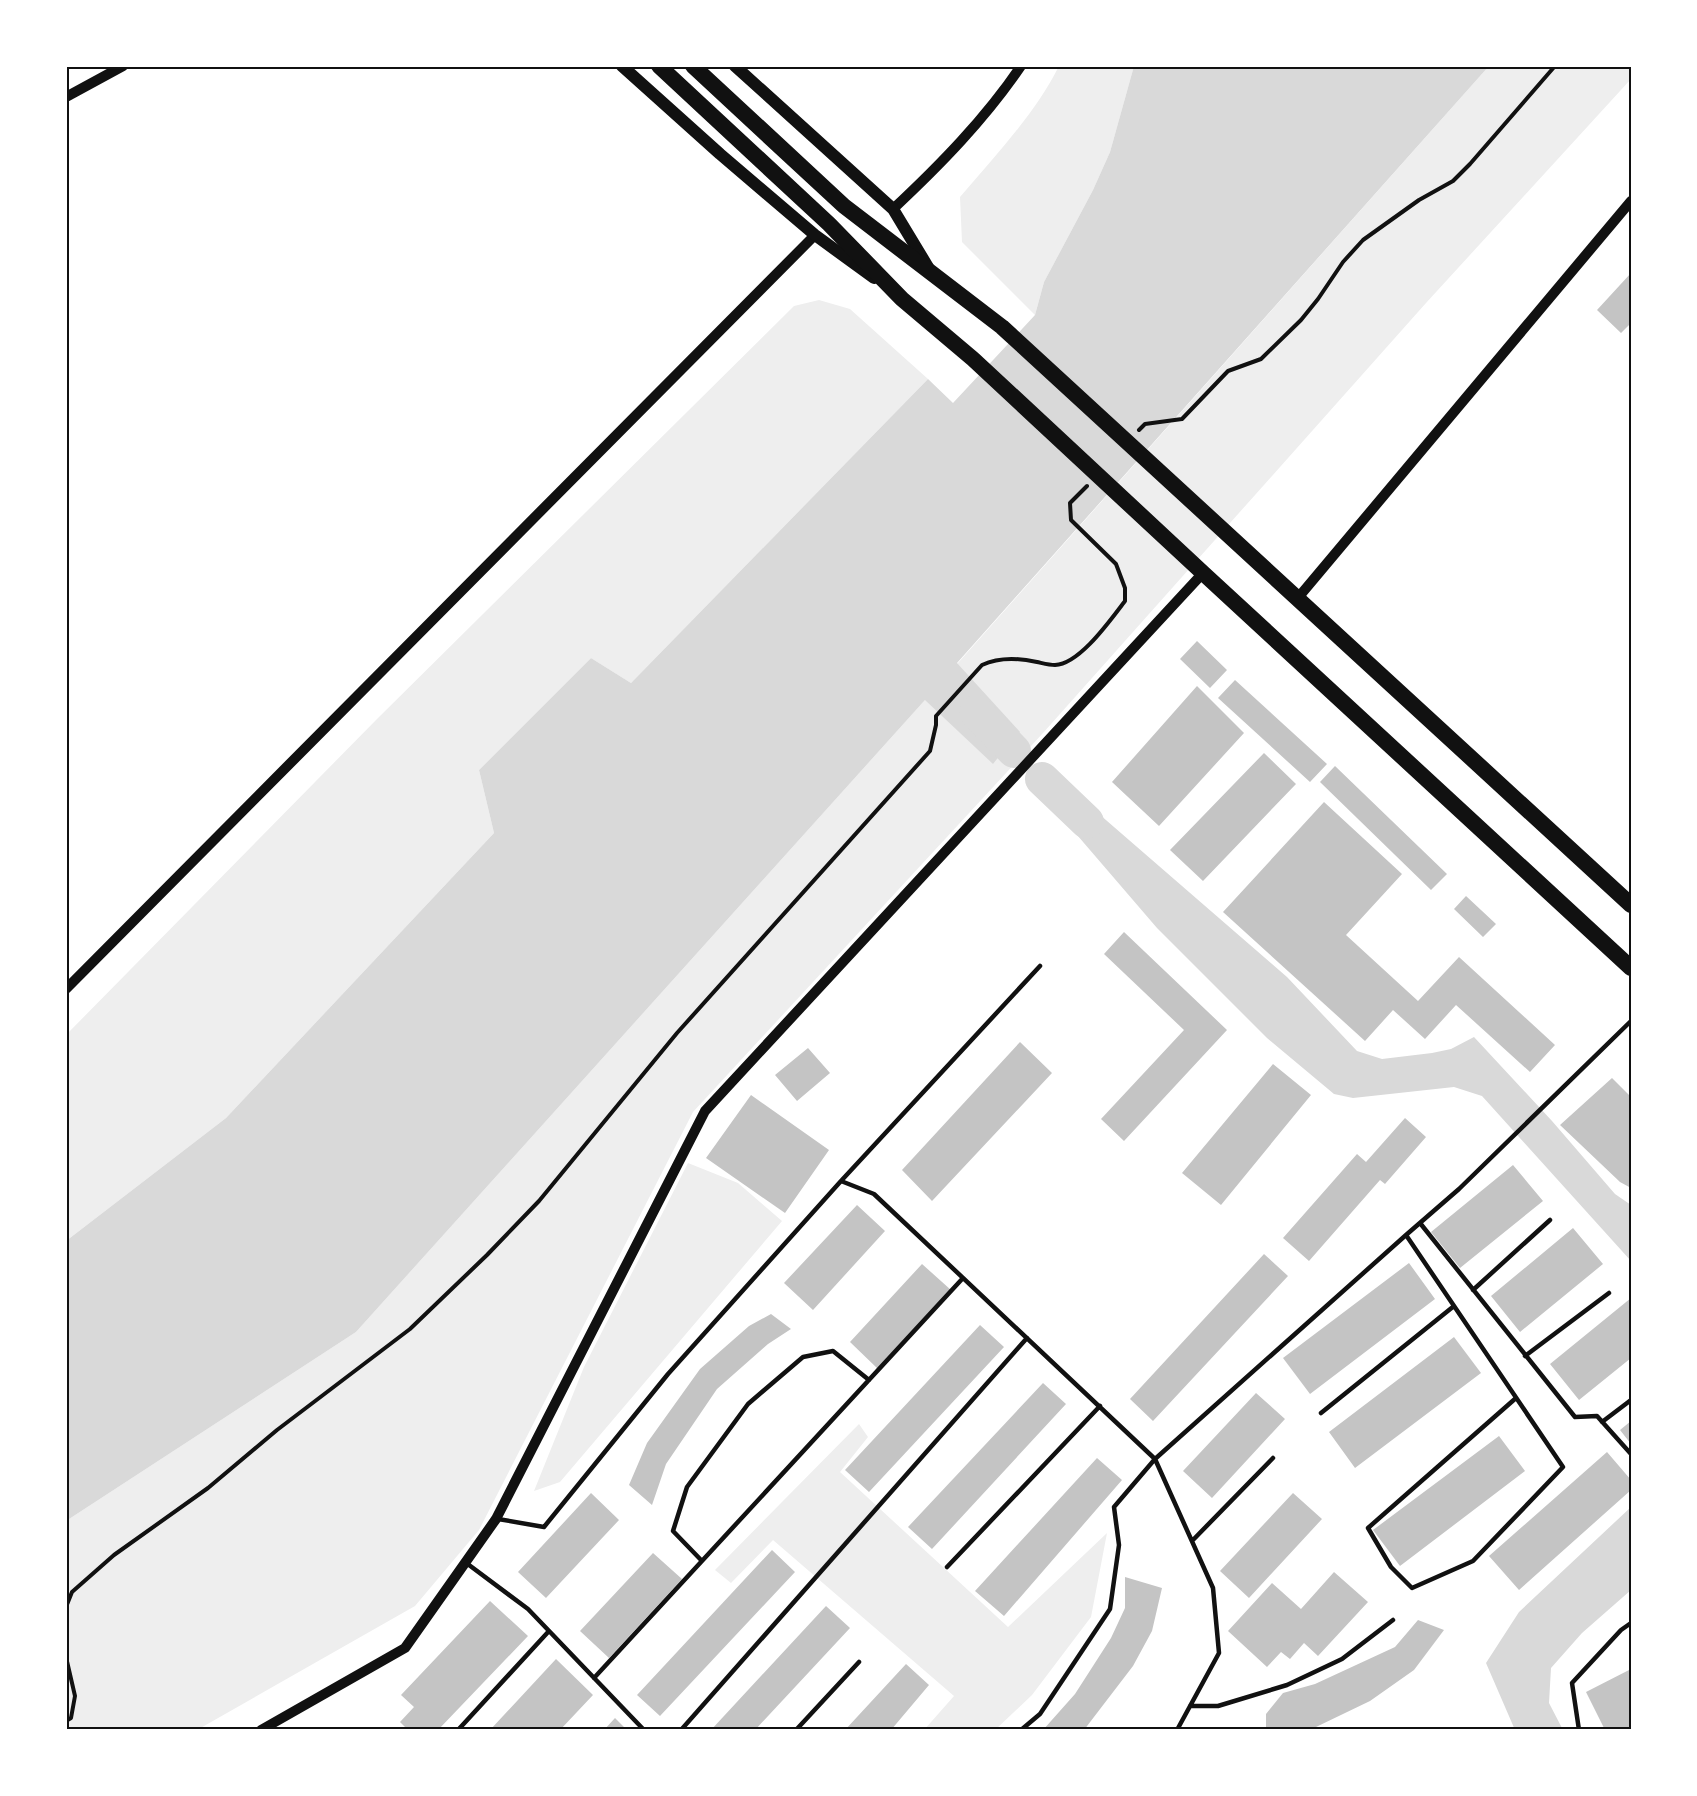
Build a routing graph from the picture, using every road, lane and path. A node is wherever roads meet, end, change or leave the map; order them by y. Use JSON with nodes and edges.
{"nodes":[{"id":1,"x":123,"y":66,"type":"edge"},
{"id":2,"x":622,"y":66,"type":"edge"},
{"id":3,"x":659,"y":66,"type":"edge"},
{"id":4,"x":693,"y":66,"type":"edge"},
{"id":5,"x":735,"y":66,"type":"edge"},
{"id":6,"x":1021,"y":66,"type":"edge"},
{"id":7,"x":1555,"y":66,"type":"edge"},
{"id":8,"x":66,"y":98,"type":"edge"},
{"id":9,"x":1631,"y":201,"type":"edge"},
{"id":10,"x":893,"y":209,"type":"junction"},
{"id":11,"x":815,"y":235,"type":"junction"},
{"id":12,"x":930,"y":271,"type":"junction"},
{"id":13,"x":902,"y":299,"type":"junction"},
{"id":14,"x":1135,"y":439,"type":"junction"},
{"id":15,"x":1097,"y":479,"type":"junction"},
{"id":16,"x":1203,"y":573,"type":"junction"},
{"id":17,"x":1297,"y":599,"type":"junction"},
{"id":18,"x":1631,"y":905,"type":"edge"},
{"id":19,"x":1040,"y":966,"type":"dead end"},
{"id":20,"x":1631,"y":968,"type":"edge"},
{"id":21,"x":66,"y":989,"type":"edge"},
{"id":22,"x":1631,"y":1021,"type":"edge"},
{"id":23,"x":841,"y":1181,"type":"junction"},
{"id":24,"x":1550,"y":1220,"type":"dead end"},
{"id":25,"x":1420,"y":1223,"type":"junction"},
{"id":26,"x":1406,"y":1235,"type":"junction"},
{"id":27,"x":963,"y":1278,"type":"junction"},
{"id":28,"x":1473,"y":1290,"type":"junction"},
{"id":29,"x":1609,"y":1293,"type":"dead end"},
{"id":30,"x":1454,"y":1306,"type":"junction"},
{"id":31,"x":1027,"y":1338,"type":"junction"},
{"id":32,"x":1525,"y":1356,"type":"junction"},
{"id":33,"x":869,"y":1380,"type":"junction"},
{"id":34,"x":1516,"y":1398,"type":"junction"},
{"id":35,"x":1631,"y":1400,"type":"edge"},
{"id":36,"x":1100,"y":1407,"type":"junction"},
{"id":37,"x":1321,"y":1413,"type":"dead end"},
{"id":38,"x":1602,"y":1422,"type":"junction"},
{"id":39,"x":1631,"y":1454,"type":"edge"},
{"id":40,"x":1273,"y":1458,"type":"dead end"},
{"id":41,"x":1155,"y":1459,"type":"junction"},
{"id":42,"x":496,"y":1519,"type":"junction"},
{"id":43,"x":1192,"y":1541,"type":"junction"},
{"id":44,"x":702,"y":1561,"type":"junction"},
{"id":45,"x":465,"y":1562,"type":"junction"},
{"id":46,"x":947,"y":1567,"type":"dead end"},
{"id":47,"x":66,"y":1607,"type":"edge"},
{"id":48,"x":1393,"y":1620,"type":"dead end"},
{"id":49,"x":1631,"y":1623,"type":"edge"},
{"id":50,"x":549,"y":1630,"type":"junction"},
{"id":51,"x":66,"y":1657,"type":"edge"},
{"id":52,"x":859,"y":1662,"type":"dead end"},
{"id":53,"x":594,"y":1678,"type":"junction"},
{"id":54,"x":1190,"y":1706,"type":"junction"},
{"id":55,"x":66,"y":1721,"type":"edge"},
{"id":56,"x":261,"y":1730,"type":"edge"},
{"id":57,"x":458,"y":1730,"type":"edge"},
{"id":58,"x":644,"y":1730,"type":"edge"},
{"id":59,"x":681,"y":1730,"type":"edge"},
{"id":60,"x":796,"y":1730,"type":"edge"},
{"id":61,"x":1021,"y":1730,"type":"edge"},
{"id":62,"x":1176,"y":1730,"type":"edge"},
{"id":63,"x":1579,"y":1730,"type":"edge"}],
"edges":[{"from":1,"to":8,"type":"street"},
{"from":2,"to":11,"type":"main road"},
{"from":3,"to":13,"type":"highway"},
{"from":4,"to":12,"type":"highway"},
{"from":5,"to":10,"type":"main road"},
{"from":6,"to":10,"type":"street"},
{"from":7,"to":14,"type":"path"},
{"from":9,"to":17,"type":"street"},
{"from":10,"to":12,"type":"main road"},
{"from":11,"to":13,"type":"main road"},
{"from":11,"to":21,"type":"street"},
{"from":12,"to":14,"type":"highway"},
{"from":13,"to":15,"type":"highway"},
{"from":14,"to":17,"type":"highway"},
{"from":15,"to":16,"type":"highway"},
{"from":15,"to":47,"type":"path"},
{"from":16,"to":20,"type":"highway"},
{"from":16,"to":42,"type":"street"},
{"from":17,"to":18,"type":"highway"},
{"from":19,"to":23,"type":"lane"},
{"from":22,"to":25,"type":"lane"},
{"from":23,"to":27,"type":"lane"},
{"from":23,"to":42,"type":"lane"},
{"from":24,"to":28,"type":"lane"},
{"from":25,"to":26,"type":"lane"},
{"from":25,"to":28,"type":"lane"},
{"from":26,"to":30,"type":"lane"},
{"from":26,"to":41,"type":"lane"},
{"from":27,"to":31,"type":"lane"},
{"from":27,"to":33,"type":"lane"},
{"from":28,"to":32,"type":"lane"},
{"from":29,"to":32,"type":"lane"},
{"from":30,"to":34,"type":"lane"},
{"from":30,"to":37,"type":"lane"},
{"from":31,"to":36,"type":"lane"},
{"from":31,"to":59,"type":"lane"},
{"from":32,"to":38,"type":"lane"},
{"from":33,"to":44,"type":"lane"},
{"from":33,"to":44,"type":"lane"},
{"from":34,"to":34,"type":"lane"},
{"from":35,"to":38,"type":"lane"},
{"from":36,"to":41,"type":"lane"},
{"from":36,"to":46,"type":"lane"},
{"from":38,"to":39,"type":"lane"},
{"from":40,"to":43,"type":"lane"},
{"from":41,"to":43,"type":"lane"},
{"from":41,"to":61,"type":"lane"},
{"from":42,"to":45,"type":"street"},
{"from":43,"to":54,"type":"lane"},
{"from":44,"to":53,"type":"lane"},
{"from":45,"to":50,"type":"lane"},
{"from":45,"to":56,"type":"street"},
{"from":48,"to":54,"type":"lane"},
{"from":49,"to":63,"type":"lane"},
{"from":50,"to":53,"type":"lane"},
{"from":50,"to":57,"type":"lane"},
{"from":51,"to":55,"type":"path"},
{"from":52,"to":60,"type":"lane"},
{"from":53,"to":58,"type":"lane"},
{"from":54,"to":62,"type":"lane"}]}
